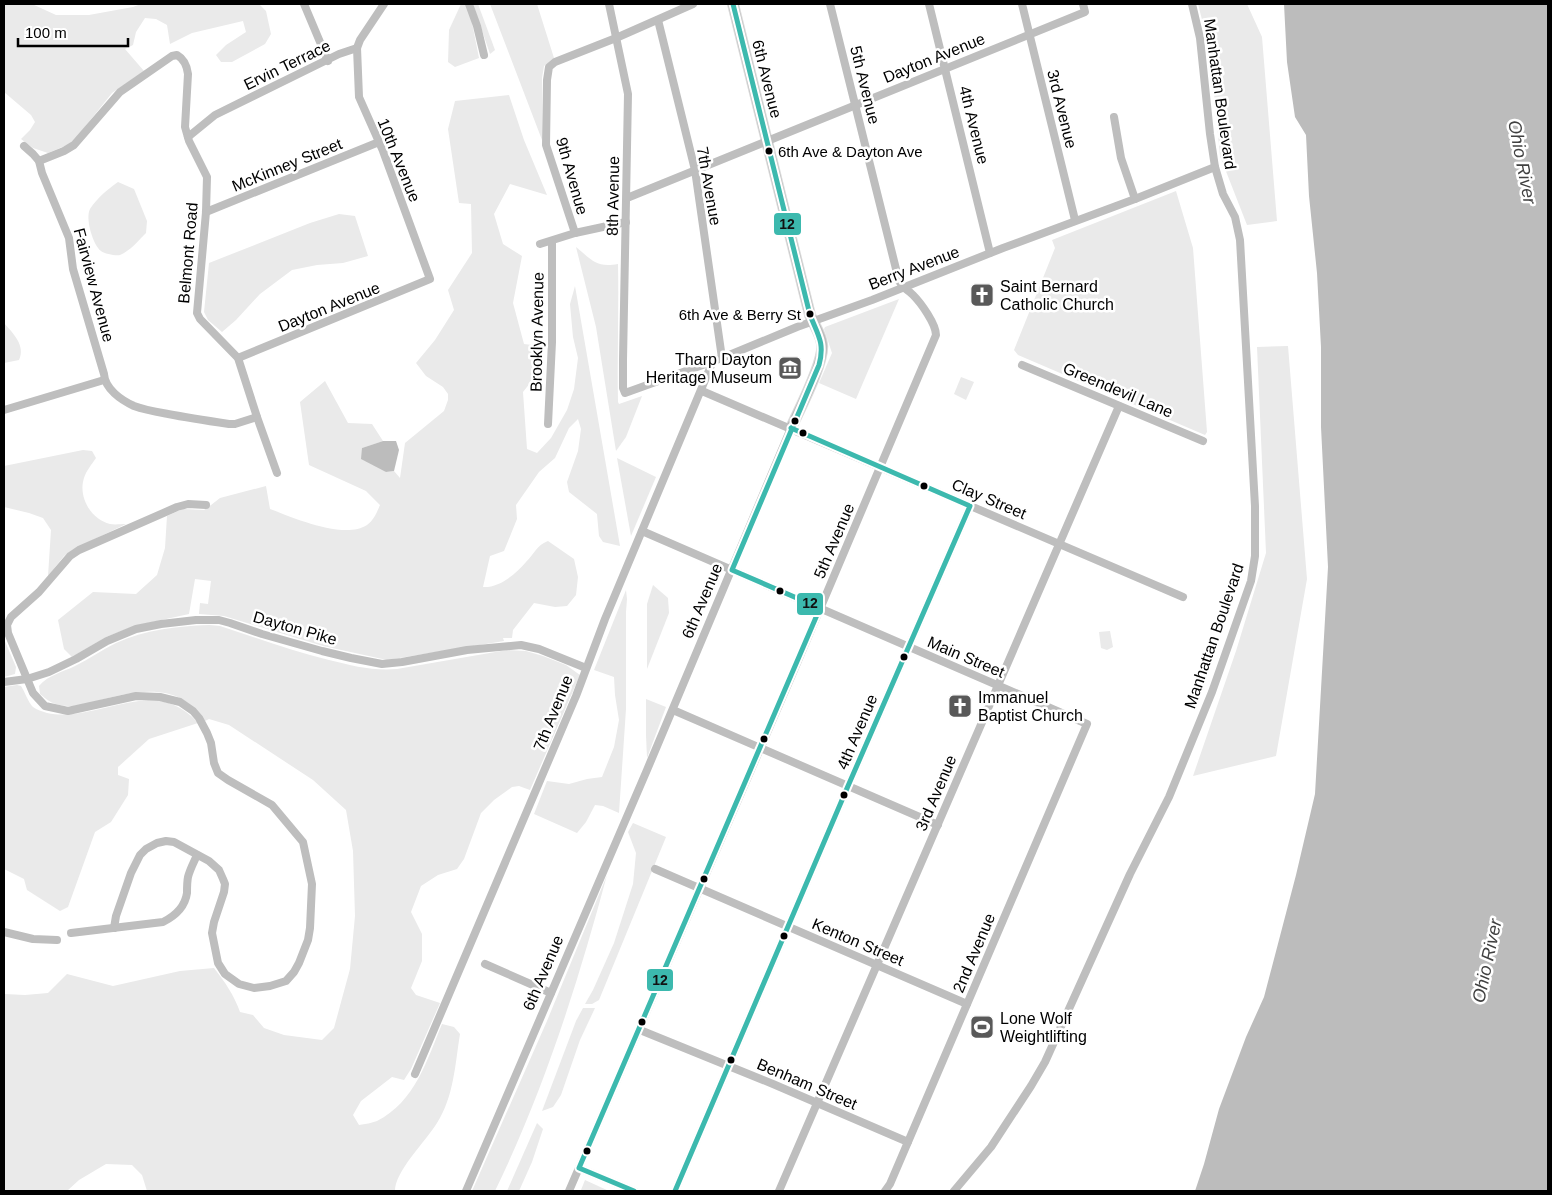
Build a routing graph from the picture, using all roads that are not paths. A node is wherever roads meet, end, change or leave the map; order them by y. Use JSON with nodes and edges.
{"nodes":[{"id":1,"x":304,"y":4,"type":"edge"},
{"id":2,"x":384,"y":4,"type":"edge"},
{"id":3,"x":470,"y":4,"type":"edge"},
{"id":4,"x":609,"y":4,"type":"edge"},
{"id":5,"x":693,"y":4,"type":"edge"},
{"id":6,"x":733,"y":4,"type":"edge"},
{"id":7,"x":830,"y":4,"type":"edge"},
{"id":8,"x":929,"y":4,"type":"edge"},
{"id":9,"x":1022,"y":4,"type":"edge"},
{"id":10,"x":1192,"y":4,"type":"edge"},
{"id":11,"x":1084,"y":8,"type":"edge"},
{"id":12,"x":658,"y":20,"type":"junction"},
{"id":13,"x":1029,"y":34,"type":"junction"},
{"id":14,"x":616,"y":38,"type":"junction"},
{"id":15,"x":356,"y":48,"type":"junction"},
{"id":16,"x":484,"y":56,"type":"dead end"},
{"id":17,"x":328,"y":61,"type":"junction"},
{"id":18,"x":946,"y":68,"type":"junction"},
{"id":19,"x":856,"y":105,"type":"junction"},
{"id":20,"x":1114,"y":117,"type":"dead end"},
{"id":21,"x":188,"y":137,"type":"junction"},
{"id":22,"x":767,"y":141,"type":"junction"},
{"id":23,"x":379,"y":142,"type":"junction"},
{"id":24,"x":24,"y":146,"type":"dead end"},
{"id":25,"x":39,"y":161,"type":"junction"},
{"id":26,"x":1215,"y":167,"type":"junction"},
{"id":27,"x":695,"y":170,"type":"junction"},
{"id":28,"x":627,"y":198,"type":"junction"},
{"id":29,"x":1135,"y":199,"type":"junction"},
{"id":30,"x":206,"y":212,"type":"junction"},
{"id":31,"x":1075,"y":220,"type":"junction"},
{"id":32,"x":626,"y":222,"type":"junction"},
{"id":33,"x":575,"y":233,"type":"junction"},
{"id":34,"x":552,"y":241,"type":"junction"},
{"id":35,"x":540,"y":244,"type":"dead end"},
{"id":36,"x":990,"y":253,"type":"junction"},
{"id":37,"x":430,"y":279,"type":"joint"},
{"id":38,"x":903,"y":288,"type":"junction"},
{"id":39,"x":812,"y":322,"type":"junction"},
{"id":40,"x":238,"y":358,"type":"junction"},
{"id":41,"x":722,"y":358,"type":"junction"},
{"id":42,"x":713,"y":361,"type":"junction"},
{"id":43,"x":1022,"y":365,"type":"dead end"},
{"id":44,"x":104,"y":380,"type":"junction"},
{"id":45,"x":624,"y":391,"type":"joint"},
{"id":46,"x":702,"y":391,"type":"junction"},
{"id":47,"x":1119,"y":406,"type":"junction"},
{"id":48,"x":4,"y":410,"type":"edge"},
{"id":49,"x":257,"y":417,"type":"junction"},
{"id":50,"x":548,"y":424,"type":"dead end"},
{"id":51,"x":791,"y":428,"type":"junction"},
{"id":52,"x":1203,"y":441,"type":"dead end"},
{"id":53,"x":880,"y":467,"type":"junction"},
{"id":54,"x":278,"y":473,"type":"dead end"},
{"id":55,"x":206,"y":505,"type":"dead end"},
{"id":56,"x":970,"y":506,"type":"junction"},
{"id":57,"x":642,"y":531,"type":"junction"},
{"id":58,"x":1059,"y":544,"type":"junction"},
{"id":59,"x":732,"y":570,"type":"junction"},
{"id":60,"x":1182,"y":596,"type":"dead end"},
{"id":61,"x":820,"y":608,"type":"junction"},
{"id":62,"x":910,"y":647,"type":"junction"},
{"id":63,"x":586,"y":668,"type":"junction"},
{"id":64,"x":27,"y":679,"type":"junction"},
{"id":65,"x":4,"y":682,"type":"edge"},
{"id":66,"x":998,"y":685,"type":"junction"},
{"id":67,"x":673,"y":710,"type":"junction"},
{"id":68,"x":1087,"y":724,"type":"joint"},
{"id":69,"x":760,"y":748,"type":"junction"},
{"id":70,"x":848,"y":786,"type":"junction"},
{"id":71,"x":938,"y":825,"type":"junction"},
{"id":72,"x":197,"y":855,"type":"junction"},
{"id":73,"x":655,"y":869,"type":"dead end"},
{"id":74,"x":700,"y":888,"type":"junction"},
{"id":75,"x":789,"y":927,"type":"junction"},
{"id":76,"x":114,"y":928,"type":"junction"},
{"id":77,"x":4,"y":932,"type":"edge"},
{"id":78,"x":72,"y":933,"type":"dead end"},
{"id":79,"x":57,"y":940,"type":"dead end"},
{"id":80,"x":485,"y":964,"type":"dead end"},
{"id":81,"x":877,"y":965,"type":"junction"},
{"id":82,"x":551,"y":993,"type":"junction"},
{"id":83,"x":967,"y":1004,"type":"junction"},
{"id":84,"x":640,"y":1030,"type":"junction"},
{"id":85,"x":729,"y":1067,"type":"junction"},
{"id":86,"x":415,"y":1074,"type":"dead end"},
{"id":87,"x":817,"y":1103,"type":"junction"},
{"id":88,"x":908,"y":1142,"type":"junction"},
{"id":89,"x":579,"y":1168,"type":"junction"},
{"id":90,"x":466,"y":1191,"type":"edge"},
{"id":91,"x":569,"y":1191,"type":"edge"},
{"id":92,"x":634,"y":1191,"type":"edge"},
{"id":93,"x":675,"y":1191,"type":"edge"},
{"id":94,"x":779,"y":1191,"type":"edge"},
{"id":95,"x":885,"y":1191,"type":"edge"},
{"id":96,"x":954,"y":1191,"type":"edge"}],
"edges":[{"from":1,"to":17,"type":"street"},
{"from":2,"to":15,"type":"street","name":"Ervin Terrace"},
{"from":3,"to":16,"type":"street"},
{"from":4,"to":14,"type":"street","name":"8th Avenue"},
{"from":5,"to":12,"type":"street"},
{"from":6,"to":22,"type":"main road","name":"6th Avenue"},
{"from":7,"to":19,"type":"street","name":"5th Avenue"},
{"from":8,"to":18,"type":"street","name":"4th Avenue"},
{"from":9,"to":13,"type":"street","name":"3rd Avenue"},
{"from":10,"to":26,"type":"street","name":"Manhattan Boulevard"},
{"from":11,"to":13,"type":"street","name":"Dayton Avenue"},
{"from":12,"to":14,"type":"street"},
{"from":12,"to":27,"type":"street","name":"7th Avenue"},
{"from":13,"to":18,"type":"street","name":"Dayton Avenue"},
{"from":13,"to":31,"type":"street","name":"3rd Avenue"},
{"from":14,"to":28,"type":"street","name":"8th Avenue"},
{"from":14,"to":33,"type":"street","name":"9th Avenue"},
{"from":15,"to":17,"type":"street","name":"Ervin Terrace"},
{"from":15,"to":23,"type":"street","name":"10th Avenue"},
{"from":17,"to":21,"type":"street","name":"Ervin Terrace"},
{"from":18,"to":19,"type":"street","name":"Dayton Avenue"},
{"from":18,"to":36,"type":"street","name":"4th Avenue"},
{"from":19,"to":22,"type":"street","name":"Dayton Avenue"},
{"from":19,"to":38,"type":"street","name":"5th Avenue"},
{"from":20,"to":29,"type":"street"},
{"from":21,"to":25,"type":"street","name":"Belmont Road"},
{"from":21,"to":30,"type":"street","name":"Belmont Road"},
{"from":22,"to":27,"type":"street","name":"Dayton Avenue"},
{"from":22,"to":39,"type":"main road","name":"6th Avenue"},
{"from":23,"to":30,"type":"street","name":"McKinney Street"},
{"from":23,"to":37,"type":"street","name":"10th Avenue"},
{"from":24,"to":25,"type":"street","name":"Fairview Avenue"},
{"from":25,"to":44,"type":"street","name":"Fairview Avenue"},
{"from":26,"to":29,"type":"street","name":"Berry Avenue"},
{"from":26,"to":96,"type":"street","name":"Manhattan Boulevard"},
{"from":27,"to":28,"type":"street","name":"Dayton Avenue"},
{"from":27,"to":41,"type":"street","name":"7th Avenue"},
{"from":28,"to":32,"type":"street","name":"8th Avenue"},
{"from":29,"to":31,"type":"street","name":"Berry Avenue"},
{"from":30,"to":40,"type":"street","name":"Belmont Road"},
{"from":31,"to":36,"type":"street","name":"Berry Avenue"},
{"from":32,"to":33,"type":"street"},
{"from":32,"to":45,"type":"street","name":"8th Avenue"},
{"from":33,"to":34,"type":"street"},
{"from":34,"to":35,"type":"street"},
{"from":34,"to":50,"type":"street","name":"Brooklyn Avenue"},
{"from":36,"to":38,"type":"street","name":"Berry Avenue"},
{"from":37,"to":40,"type":"street","name":"Dayton Avenue"},
{"from":38,"to":39,"type":"street","name":"Berry Avenue"},
{"from":38,"to":53,"type":"street","name":"5th Avenue"},
{"from":39,"to":41,"type":"street","name":"Berry Avenue"},
{"from":39,"to":51,"type":"main road","name":"6th Avenue"},
{"from":40,"to":49,"type":"street","name":"Belmont Road"},
{"from":41,"to":42,"type":"street","name":"Berry Avenue"},
{"from":42,"to":45,"type":"street","name":"Berry Avenue"},
{"from":42,"to":46,"type":"street","name":"7th Avenue"},
{"from":43,"to":47,"type":"street","name":"Greendevil Lane"},
{"from":44,"to":48,"type":"street"},
{"from":44,"to":49,"type":"street"},
{"from":46,"to":51,"type":"street","name":"Clay Street"},
{"from":46,"to":57,"type":"street","name":"7th Avenue"},
{"from":47,"to":52,"type":"street","name":"Greendevil Lane"},
{"from":47,"to":58,"type":"street","name":"3rd Avenue"},
{"from":49,"to":54,"type":"street","name":"Belmont Road"},
{"from":51,"to":53,"type":"street","name":"Clay Street"},
{"from":51,"to":59,"type":"street","name":"6th Avenue"},
{"from":53,"to":56,"type":"street","name":"Clay Street"},
{"from":53,"to":61,"type":"street","name":"5th Avenue"},
{"from":55,"to":64,"type":"street"},
{"from":56,"to":58,"type":"street","name":"Clay Street"},
{"from":56,"to":62,"type":"street","name":"4th Avenue"},
{"from":57,"to":59,"type":"street","name":"Main Street"},
{"from":57,"to":63,"type":"street","name":"7th Avenue"},
{"from":58,"to":60,"type":"street","name":"Clay Street"},
{"from":58,"to":66,"type":"street","name":"3rd Avenue"},
{"from":59,"to":61,"type":"street","name":"Main Street"},
{"from":59,"to":67,"type":"street","name":"6th Avenue"},
{"from":61,"to":62,"type":"street","name":"Main Street"},
{"from":61,"to":69,"type":"street","name":"5th Avenue"},
{"from":62,"to":66,"type":"street","name":"Main Street"},
{"from":62,"to":70,"type":"street","name":"4th Avenue"},
{"from":63,"to":64,"type":"street","name":"Dayton Pike"},
{"from":63,"to":86,"type":"street","name":"7th Avenue"},
{"from":64,"to":65,"type":"street","name":"Dayton Pike"},
{"from":64,"to":72,"type":"street"},
{"from":66,"to":68,"type":"street","name":"Main Street"},
{"from":66,"to":71,"type":"street","name":"3rd Avenue"},
{"from":67,"to":69,"type":"street"},
{"from":67,"to":82,"type":"street","name":"6th Avenue"},
{"from":68,"to":83,"type":"street","name":"2nd Avenue"},
{"from":69,"to":70,"type":"street"},
{"from":69,"to":74,"type":"street","name":"5th Avenue"},
{"from":70,"to":71,"type":"street"},
{"from":70,"to":75,"type":"street","name":"4th Avenue"},
{"from":71,"to":81,"type":"street","name":"3rd Avenue"},
{"from":72,"to":76,"type":"street"},
{"from":72,"to":76,"type":"street"},
{"from":73,"to":74,"type":"street","name":"Kenton Street"},
{"from":74,"to":75,"type":"street","name":"Kenton Street"},
{"from":74,"to":84,"type":"street","name":"5th Avenue"},
{"from":75,"to":81,"type":"street","name":"Kenton Street"},
{"from":75,"to":85,"type":"street","name":"4th Avenue"},
{"from":76,"to":78,"type":"street"},
{"from":77,"to":79,"type":"street"},
{"from":80,"to":82,"type":"street"},
{"from":81,"to":83,"type":"street","name":"Kenton Street"},
{"from":81,"to":87,"type":"street","name":"3rd Avenue"},
{"from":82,"to":90,"type":"street","name":"6th Avenue"},
{"from":83,"to":88,"type":"street","name":"2nd Avenue"},
{"from":84,"to":85,"type":"street","name":"Benham Street"},
{"from":84,"to":89,"type":"street","name":"5th Avenue"},
{"from":85,"to":87,"type":"street","name":"Benham Street"},
{"from":85,"to":93,"type":"street","name":"4th Avenue"},
{"from":87,"to":88,"type":"street","name":"Benham Street"},
{"from":87,"to":94,"type":"street","name":"3rd Avenue"},
{"from":88,"to":95,"type":"street","name":"2nd Avenue"},
{"from":89,"to":91,"type":"street","name":"5th Avenue"},
{"from":89,"to":92,"type":"street"}]}
